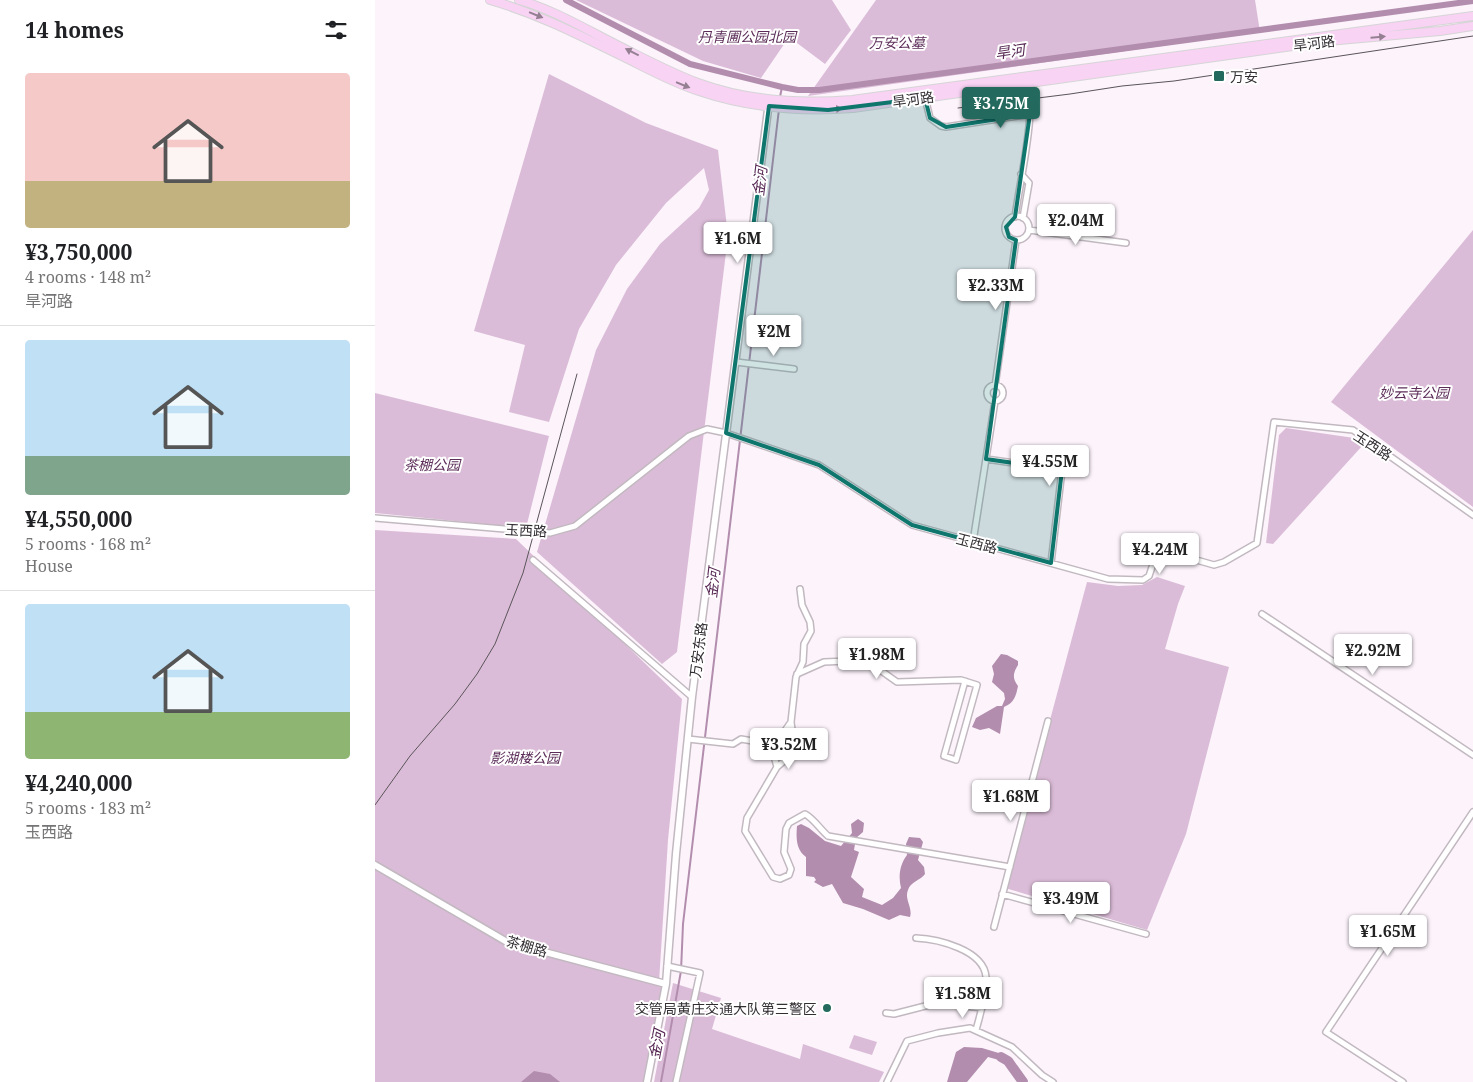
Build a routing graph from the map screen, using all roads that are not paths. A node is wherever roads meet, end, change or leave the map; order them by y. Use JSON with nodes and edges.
{"nodes":[{"id":1,"x":490,"y":0,"type":"edge"},
{"id":2,"x":519,"y":0,"type":"edge"},
{"id":3,"x":1473,"y":16,"type":"edge"},
{"id":4,"x":1473,"y":26,"type":"edge"},
{"id":5,"x":925,"y":98,"type":"junction"},
{"id":6,"x":773,"y":103,"type":"junction"},
{"id":7,"x":787,"y":105,"type":"junction"},
{"id":8,"x":1021,"y":174,"type":"junction"},
{"id":9,"x":1015,"y":217,"type":"junction"},
{"id":10,"x":1023,"y":218,"type":"junction"},
{"id":11,"x":1029,"y":230,"type":"junction"},
{"id":12,"x":1016,"y":240,"type":"junction"},
{"id":13,"x":1126,"y":243,"type":"dead end"},
{"id":14,"x":736,"y":362,"type":"junction"},
{"id":15,"x":794,"y":369,"type":"dead end"},
{"id":16,"x":995,"y":386,"type":"junction"},
{"id":17,"x":995,"y":401,"type":"junction"},
{"id":18,"x":726,"y":433,"type":"junction"},
{"id":19,"x":986,"y":460,"type":"junction"},
{"id":20,"x":1473,"y":516,"type":"edge"},
{"id":21,"x":375,"y":518,"type":"edge"},
{"id":22,"x":973,"y":542,"type":"junction"},
{"id":23,"x":533,"y":560,"type":"dead end"},
{"id":24,"x":1051,"y":563,"type":"junction"},
{"id":25,"x":801,"y":589,"type":"dead end"},
{"id":26,"x":1262,"y":614,"type":"dead end"},
{"id":27,"x":797,"y":674,"type":"junction"},
{"id":28,"x":965,"y":681,"type":"junction"},
{"id":29,"x":692,"y":697,"type":"junction"},
{"id":30,"x":1048,"y":721,"type":"dead end"},
{"id":31,"x":791,"y":722,"type":"junction"},
{"id":32,"x":687,"y":739,"type":"junction"},
{"id":33,"x":775,"y":745,"type":"junction"},
{"id":34,"x":1473,"y":756,"type":"edge"},
{"id":35,"x":777,"y":767,"type":"junction"},
{"id":36,"x":1473,"y":812,"type":"edge"},
{"id":37,"x":375,"y":865,"type":"edge"},
{"id":38,"x":1010,"y":867,"type":"junction"},
{"id":39,"x":1002,"y":894,"type":"junction"},
{"id":40,"x":994,"y":927,"type":"dead end"},
{"id":41,"x":1146,"y":934,"type":"dead end"},
{"id":42,"x":917,"y":938,"type":"dead end"},
{"id":43,"x":667,"y":966,"type":"junction"},
{"id":44,"x":666,"y":984,"type":"junction"},
{"id":45,"x":982,"y":1008,"type":"junction"},
{"id":46,"x":886,"y":1013,"type":"dead end"},
{"id":47,"x":976,"y":1030,"type":"junction"},
{"id":48,"x":647,"y":1082,"type":"edge"},
{"id":49,"x":676,"y":1082,"type":"edge"},
{"id":50,"x":887,"y":1082,"type":"edge"},
{"id":51,"x":1053,"y":1082,"type":"edge"},
{"id":52,"x":1403,"y":1082,"type":"edge"}],
"edges":[{"from":1,"to":6,"type":"main road","name":"旱河路","one_way":true},
{"from":6,"to":2,"type":"main road","name":"旱河路","one_way":true},
{"from":3,"to":7,"type":"main road","name":"旱河路"},
{"from":5,"to":4,"type":"main road","name":"旱河路","one_way":true},
{"from":7,"to":5,"type":"main road","name":"旱河路","one_way":true},
{"from":5,"to":8,"type":"street"},
{"from":6,"to":7,"type":"main road","name":"旱河路"},
{"from":6,"to":14,"type":"street","name":"万安东路"},
{"from":8,"to":9,"type":"street"},
{"from":8,"to":10,"type":"street"},
{"from":9,"to":10,"type":"street"},
{"from":9,"to":12,"type":"street"},
{"from":10,"to":11,"type":"street"},
{"from":11,"to":12,"type":"street"},
{"from":11,"to":13,"type":"street"},
{"from":12,"to":16,"type":"street"},
{"from":14,"to":15,"type":"street"},
{"from":14,"to":18,"type":"street","name":"万安东路"},
{"from":16,"to":17,"type":"street"},
{"from":16,"to":17,"type":"street"},
{"from":17,"to":19,"type":"street"},
{"from":18,"to":21,"type":"street","name":"玉西路"},
{"from":18,"to":22,"type":"street","name":"玉西路"},
{"from":18,"to":29,"type":"street","name":"万安东路"},
{"from":19,"to":22,"type":"street"},
{"from":19,"to":24,"type":"street"},
{"from":20,"to":24,"type":"street","name":"玉西路"},
{"from":22,"to":24,"type":"street","name":"玉西路"},
{"from":23,"to":29,"type":"street"},
{"from":25,"to":27,"type":"street"},
{"from":26,"to":34,"type":"street"},
{"from":27,"to":28,"type":"street"},
{"from":27,"to":31,"type":"street"},
{"from":28,"to":28,"type":"street"},
{"from":29,"to":32,"type":"street","name":"万安东路"},
{"from":30,"to":38,"type":"street"},
{"from":31,"to":33,"type":"street"},
{"from":31,"to":35,"type":"street"},
{"from":32,"to":33,"type":"street"},
{"from":32,"to":43,"type":"street","name":"万安东路"},
{"from":33,"to":35,"type":"street"},
{"from":35,"to":38,"type":"street"},
{"from":36,"to":52,"type":"street"},
{"from":37,"to":44,"type":"street","name":"茶棚路"},
{"from":38,"to":39,"type":"street"},
{"from":39,"to":40,"type":"street"},
{"from":39,"to":41,"type":"street"},
{"from":42,"to":45,"type":"street"},
{"from":43,"to":44,"type":"street","name":"万安东路"},
{"from":43,"to":49,"type":"street"},
{"from":44,"to":48,"type":"street","name":"万安东路"},
{"from":45,"to":46,"type":"street"},
{"from":45,"to":47,"type":"street"},
{"from":47,"to":50,"type":"street"},
{"from":47,"to":51,"type":"street"}]}
